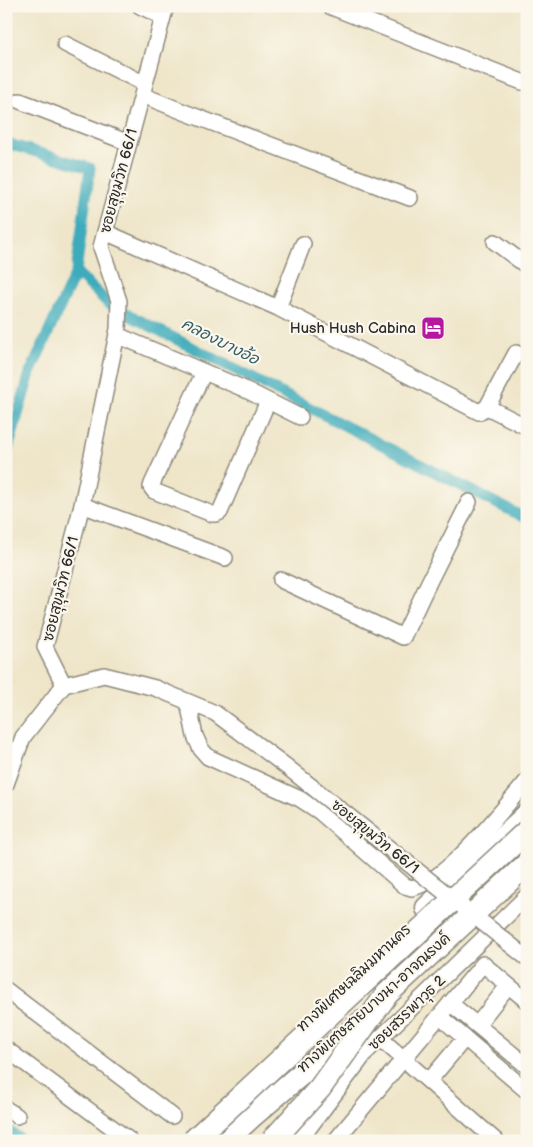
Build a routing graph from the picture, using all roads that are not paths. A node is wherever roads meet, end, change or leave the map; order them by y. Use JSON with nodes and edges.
{"nodes":[{"id":1,"x":140,"y":6,"type":"edge"},
{"id":2,"x":329,"y":6,"type":"edge"},
{"id":3,"x":165,"y":12,"type":"edge"},
{"id":4,"x":65,"y":44,"type":"dead end"},
{"id":5,"x":522,"y":82,"type":"dead end"},
{"id":6,"x":144,"y":89,"type":"junction"},
{"id":7,"x":20,"y":101,"type":"dead end"},
{"id":8,"x":129,"y":143,"type":"junction"},
{"id":9,"x":410,"y":198,"type":"dead end"},
{"id":10,"x":105,"y":232,"type":"junction"},
{"id":11,"x":495,"y":242,"type":"dead end"},
{"id":12,"x":303,"y":244,"type":"dead end"},
{"id":13,"x":527,"y":266,"type":"edge"},
{"id":14,"x":278,"y":308,"type":"junction"},
{"id":15,"x":118,"y":332,"type":"junction"},
{"id":16,"x":516,"y":353,"type":"dead end"},
{"id":17,"x":204,"y":372,"type":"junction"},
{"id":18,"x":268,"y":401,"type":"junction"},
{"id":19,"x":487,"y":407,"type":"junction"},
{"id":20,"x":300,"y":417,"type":"dead end"},
{"id":21,"x":527,"y":427,"type":"edge"},
{"id":22,"x":469,"y":502,"type":"dead end"},
{"id":23,"x":82,"y":505,"type":"junction"},
{"id":24,"x":225,"y":558,"type":"dead end"},
{"id":25,"x":281,"y":580,"type":"dead end"},
{"id":26,"x":64,"y":685,"type":"junction"},
{"id":27,"x":188,"y":702,"type":"junction"},
{"id":28,"x":527,"y":781,"type":"edge"},
{"id":29,"x":6,"y":784,"type":"edge"},
{"id":30,"x":527,"y":815,"type":"edge"},
{"id":31,"x":527,"y":831,"type":"edge"},
{"id":32,"x":527,"y":864,"type":"edge"},
{"id":33,"x":527,"y":875,"type":"edge"},
{"id":34,"x":527,"y":896,"type":"edge"},
{"id":35,"x":527,"y":958,"type":"edge"},
{"id":36,"x":508,"y":986,"type":"junction"},
{"id":37,"x":6,"y":990,"type":"edge"},
{"id":38,"x":387,"y":994,"type":"junction"},
{"id":39,"x":527,"y":1001,"type":"edge"},
{"id":40,"x":450,"y":1003,"type":"junction"},
{"id":41,"x":439,"y":1016,"type":"junction"},
{"id":42,"x":477,"y":1025,"type":"junction"},
{"id":43,"x":380,"y":1038,"type":"junction"},
{"id":44,"x":465,"y":1038,"type":"junction"},
{"id":45,"x":6,"y":1049,"type":"edge"},
{"id":46,"x":403,"y":1059,"type":"junction"},
{"id":47,"x":527,"y":1066,"type":"edge"},
{"id":48,"x":429,"y":1081,"type":"junction"},
{"id":49,"x":527,"y":1091,"type":"edge"},
{"id":50,"x":172,"y":1116,"type":"dead end"},
{"id":51,"x":129,"y":1140,"type":"edge"},
{"id":52,"x":181,"y":1141,"type":"edge"},
{"id":53,"x":193,"y":1141,"type":"edge"},
{"id":54,"x":221,"y":1141,"type":"edge"},
{"id":55,"x":225,"y":1141,"type":"edge"},
{"id":56,"x":272,"y":1141,"type":"edge"},
{"id":57,"x":299,"y":1141,"type":"edge"},
{"id":58,"x":335,"y":1141,"type":"edge"},
{"id":59,"x":496,"y":1141,"type":"edge"}],
"edges":[{"from":1,"to":3,"type":"street"},
{"from":2,"to":5,"type":"street"},
{"from":3,"to":6,"type":"street","name":"ซอยสุขุมวิท 66/1"},
{"from":4,"to":6,"type":"street"},
{"from":6,"to":8,"type":"street","name":"ซอยสุขุมวิท 66/1"},
{"from":6,"to":9,"type":"street"},
{"from":7,"to":8,"type":"street"},
{"from":8,"to":10,"type":"street","name":"ซอยสุขุมวิท 66/1"},
{"from":10,"to":14,"type":"street"},
{"from":10,"to":15,"type":"street","name":"ซอยสุขุมวิท 66/1"},
{"from":11,"to":13,"type":"street"},
{"from":12,"to":14,"type":"street"},
{"from":14,"to":19,"type":"street"},
{"from":15,"to":17,"type":"street"},
{"from":15,"to":23,"type":"street","name":"ซอยสุขุมวิท 66/1"},
{"from":16,"to":19,"type":"street"},
{"from":17,"to":18,"type":"street"},
{"from":17,"to":18,"type":"street"},
{"from":18,"to":20,"type":"street"},
{"from":19,"to":21,"type":"street"},
{"from":22,"to":25,"type":"street"},
{"from":23,"to":24,"type":"street"},
{"from":23,"to":26,"type":"street","name":"ซอยสุขุมวิท 66/1"},
{"from":26,"to":27,"type":"street","name":"ซอยสุขุมวิท 66/1"},
{"from":26,"to":29,"type":"street"},
{"from":27,"to":28,"type":"street"},
{"from":27,"to":35,"type":"street","name":"ซอยสุขุมวิท 66/1","bridge":true},
{"from":30,"to":52,"type":"highway","name":"ทางพิเศษเฉลิมมหานคร"},
{"from":31,"to":53,"type":"highway","name":"ทางพิเศษสายบางนา-อาจณรงค์","bridge":true},
{"from":32,"to":38,"type":"highway","name":"ทางพิเศษสายบางนา-อาจณรงค์","bridge":true},
{"from":33,"to":55,"type":"highway"},
{"from":34,"to":43,"type":"street","name":"ซอยสรรพาวุธ 2"},
{"from":36,"to":39,"type":"street"},
{"from":36,"to":40,"type":"street"},
{"from":36,"to":42,"type":"street"},
{"from":37,"to":50,"type":"street"},
{"from":38,"to":54,"type":"highway","name":"ทางพิเศษสายบางนา-อาจณรงค์","bridge":true},
{"from":38,"to":56,"type":"highway","bridge":true},
{"from":40,"to":41,"type":"street"},
{"from":40,"to":42,"type":"street"},
{"from":41,"to":44,"type":"street"},
{"from":41,"to":46,"type":"street"},
{"from":42,"to":47,"type":"street"},
{"from":43,"to":46,"type":"street"},
{"from":43,"to":57,"type":"street","name":"ซอยสรรพาวุธ 2"},
{"from":44,"to":48,"type":"street"},
{"from":44,"to":49,"type":"street"},
{"from":45,"to":51,"type":"street"},
{"from":46,"to":48,"type":"street"},
{"from":46,"to":58,"type":"street"},
{"from":48,"to":59,"type":"street"}]}
